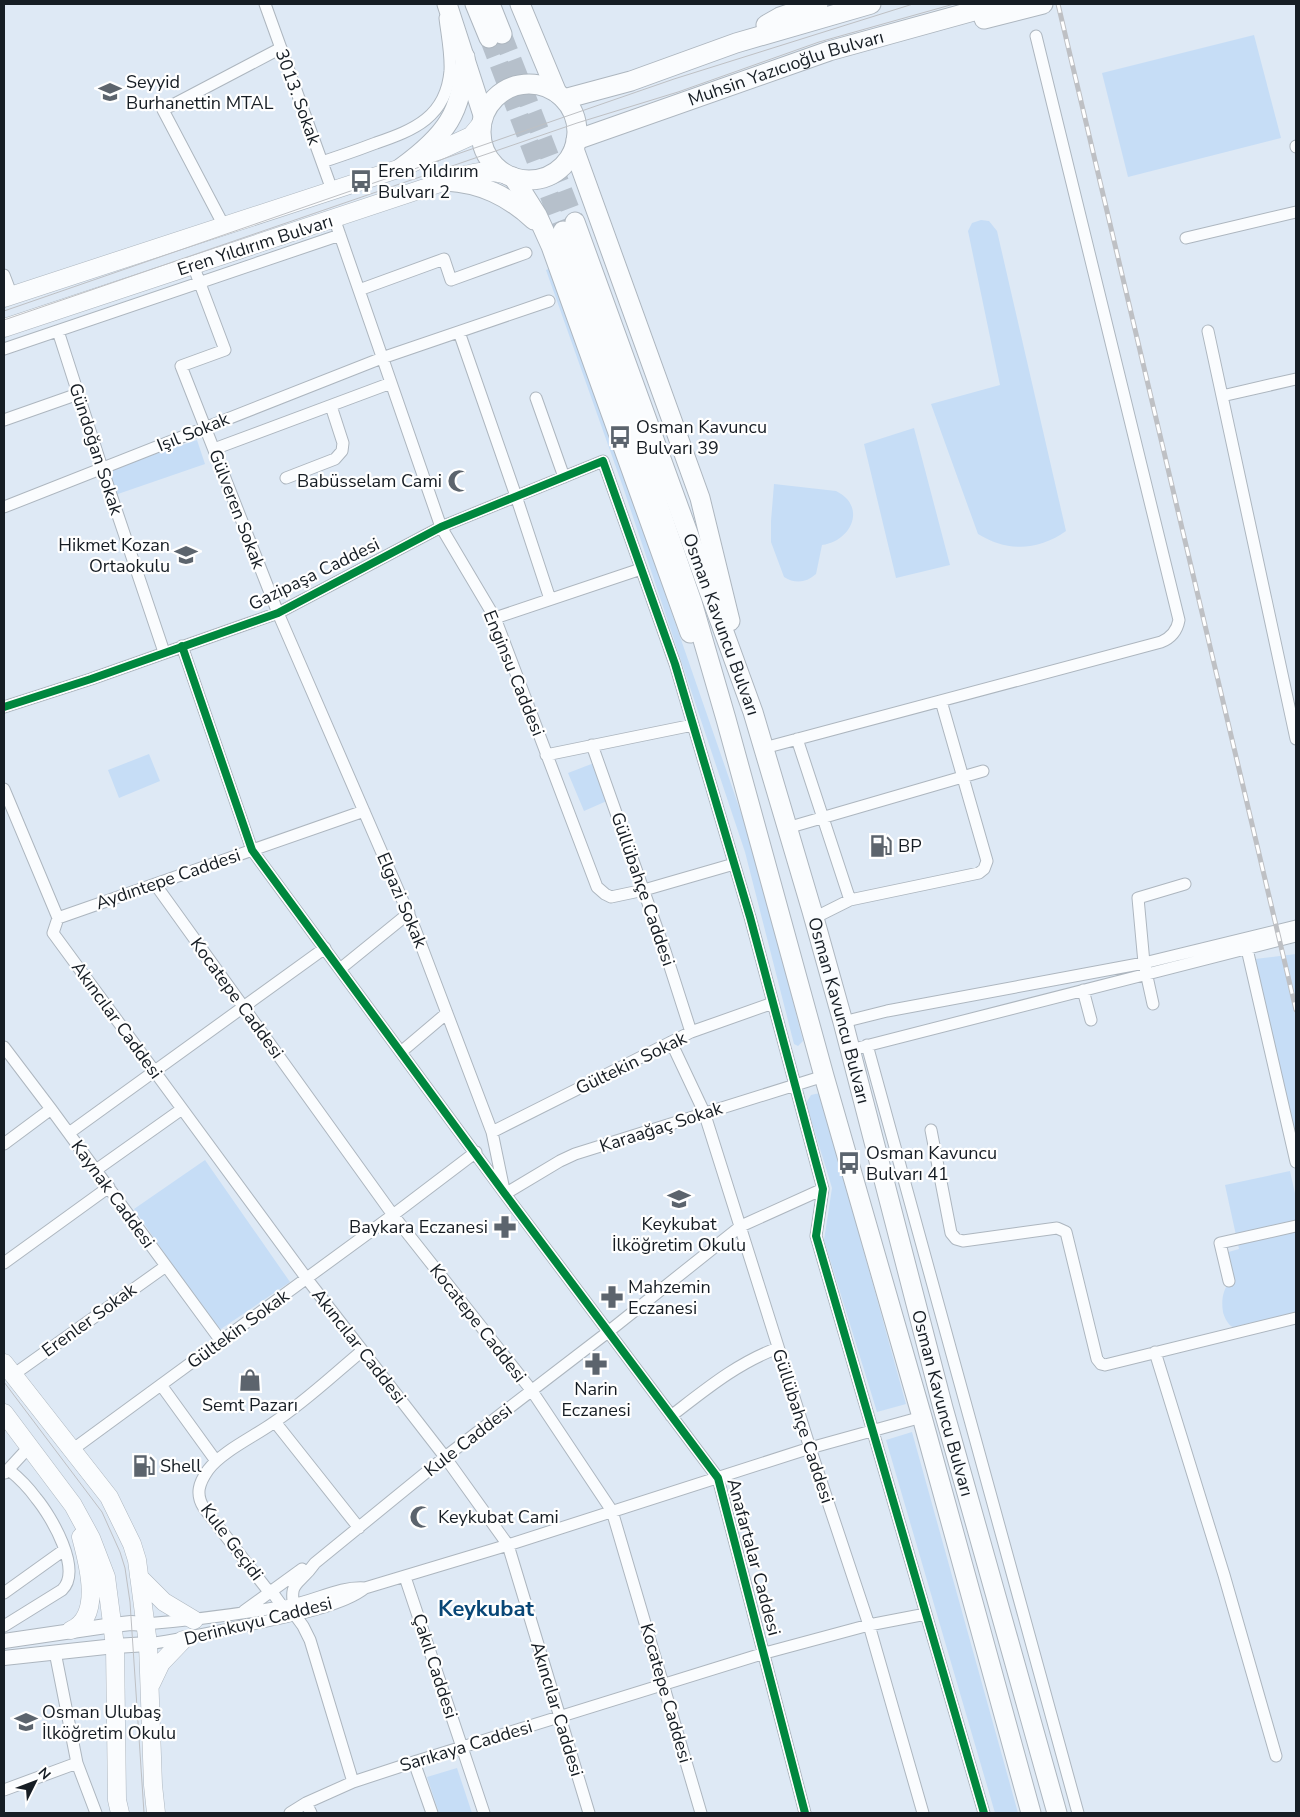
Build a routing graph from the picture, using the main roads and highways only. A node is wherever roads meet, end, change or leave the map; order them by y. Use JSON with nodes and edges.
{"nodes":[{"id":1,"x":445,"y":4,"type":"edge"},
{"id":2,"x":475,"y":4,"type":"edge"},
{"id":3,"x":490,"y":4,"type":"edge"},
{"id":4,"x":520,"y":4,"type":"edge"},
{"id":5,"x":818,"y":4,"type":"edge"},
{"id":6,"x":871,"y":4,"type":"edge"},
{"id":7,"x":999,"y":4,"type":"edge"},
{"id":8,"x":1043,"y":4,"type":"edge"},
{"id":9,"x":1023,"y":7,"type":"edge"},
{"id":10,"x":736,"y":43,"type":"junction"},
{"id":11,"x":465,"y":57,"type":"junction"},
{"id":12,"x":739,"y":83,"type":"junction"},
{"id":13,"x":560,"y":96,"type":"junction"},
{"id":14,"x":482,"y":120,"type":"junction"},
{"id":15,"x":575,"y":144,"type":"junction"},
{"id":16,"x":401,"y":168,"type":"junction"},
{"id":17,"x":510,"y":176,"type":"junction"},
{"id":18,"x":446,"y":181,"type":"junction"},
{"id":19,"x":561,"y":228,"type":"junction"},
{"id":20,"x":8,"y":297,"type":"edge"},
{"id":21,"x":4,"y":328,"type":"edge"},
{"id":22,"x":753,"y":712,"type":"junction"},
{"id":23,"x":8,"y":1369,"type":"edge"},
{"id":24,"x":4,"y":1412,"type":"edge"},
{"id":25,"x":73,"y":1505,"type":"junction"},
{"id":26,"x":139,"y":1577,"type":"junction"},
{"id":27,"x":194,"y":1620,"type":"road end"},
{"id":28,"x":71,"y":1630,"type":"road end"},
{"id":29,"x":183,"y":1640,"type":"road end"},
{"id":30,"x":150,"y":1687,"type":"junction"},
{"id":31,"x":120,"y":1813,"type":"edge"},
{"id":32,"x":156,"y":1813,"type":"edge"},
{"id":33,"x":1031,"y":1813,"type":"edge"},
{"id":34,"x":1057,"y":1813,"type":"edge"}],
"edges":[{"from":1,"to":11,"type":"highway"},
{"from":2,"to":3,"type":"highway"},
{"from":4,"to":13,"type":"highway"},
{"from":5,"to":10,"type":"highway"},
{"from":6,"to":10,"type":"highway","name":"Muhsin Yazıcıoğlu Bulvarı"},
{"from":7,"to":12,"type":"highway","name":"Muhsin Yazıcıoğlu Bulvarı"},
{"from":8,"to":9,"type":"highway"},
{"from":9,"to":12,"type":"highway"},
{"from":10,"to":13,"type":"highway","name":"Muhsin Yazıcıoğlu Bulvarı"},
{"from":11,"to":14,"type":"highway"},
{"from":11,"to":16,"type":"highway"},
{"from":12,"to":15,"type":"highway","name":"Muhsin Yazıcıoğlu Bulvarı"},
{"from":13,"to":14,"type":"highway"},
{"from":13,"to":15,"type":"highway"},
{"from":14,"to":16,"type":"main road","name":"Eren Yıldırım Bulvarı"},
{"from":14,"to":17,"type":"highway"},
{"from":15,"to":17,"type":"highway"},
{"from":15,"to":22,"type":"highway"},
{"from":16,"to":20,"type":"main road","name":"Eren Yıldırım Bulvarı"},
{"from":17,"to":18,"type":"main road","name":"Eren Yıldırım Bulvarı"},
{"from":17,"to":19,"type":"highway"},
{"from":18,"to":19,"type":"highway"},
{"from":18,"to":21,"type":"main road","name":"Eren Yıldırım Bulvarı"},
{"from":19,"to":22,"type":"highway","name":"Osman Kavuncu Bulvarı"},
{"from":19,"to":33,"type":"highway","name":"Osman Kavuncu Bulvarı"},
{"from":22,"to":34,"type":"highway","name":"Osman Kavuncu Bulvarı"},
{"from":23,"to":26,"type":"main road"},
{"from":24,"to":25,"type":"main road"},
{"from":25,"to":28,"type":"main road"},
{"from":25,"to":31,"type":"main road"},
{"from":26,"to":27,"type":"main road"},
{"from":26,"to":30,"type":"main road"},
{"from":29,"to":30,"type":"main road"},
{"from":30,"to":32,"type":"main road"}]}
